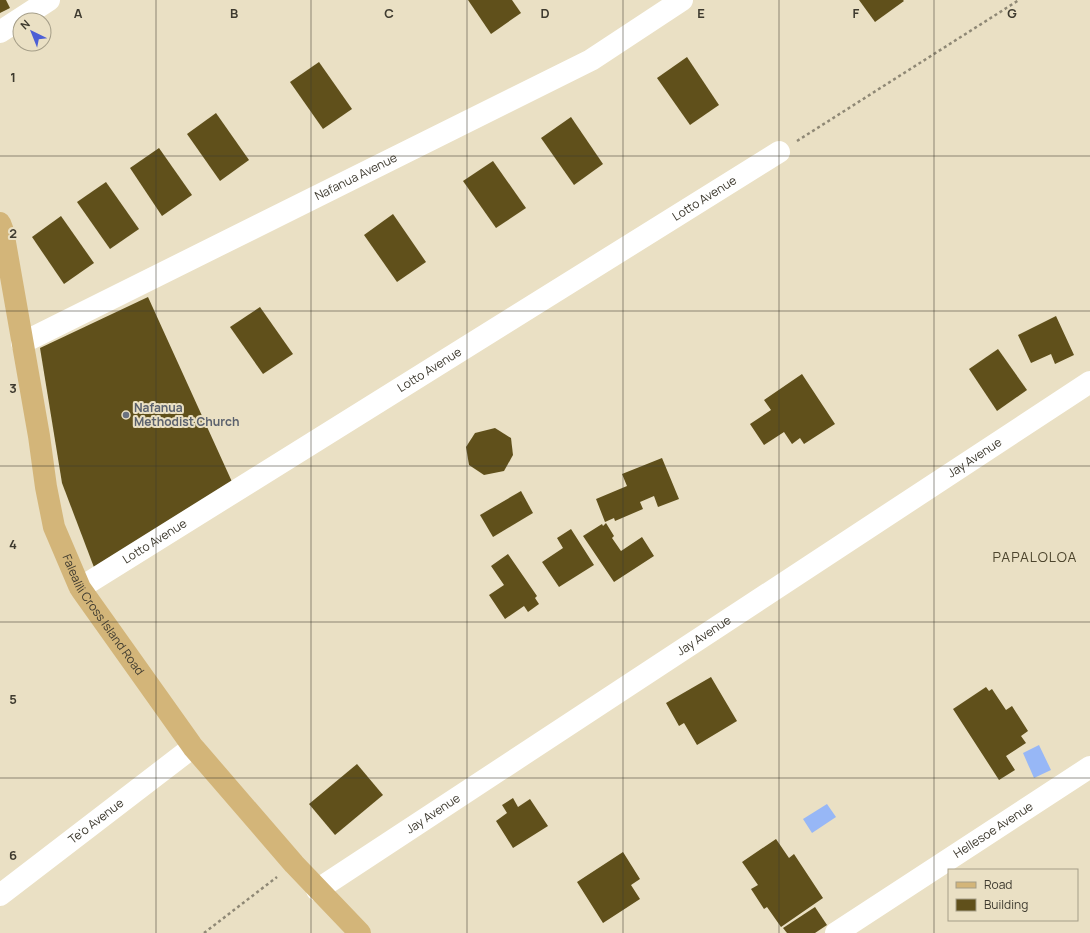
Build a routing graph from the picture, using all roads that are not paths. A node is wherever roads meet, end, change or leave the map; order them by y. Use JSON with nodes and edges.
{"nodes":[{"id":1,"x":49,"y":0,"type":"edge"},
{"id":2,"x":682,"y":0,"type":"edge"},
{"id":3,"x":0,"y":32,"type":"edge"},
{"id":4,"x":780,"y":152,"type":"road end"},
{"id":5,"x":0,"y":223,"type":"edge"},
{"id":6,"x":22,"y":343,"type":"junction"},
{"id":7,"x":1090,"y":382,"type":"edge"},
{"id":8,"x":80,"y":588,"type":"junction"},
{"id":9,"x":193,"y":747,"type":"junction"},
{"id":10,"x":1090,"y":767,"type":"edge"},
{"id":11,"x":317,"y":890,"type":"junction"},
{"id":12,"x":0,"y":895,"type":"edge"},
{"id":13,"x":360,"y":933,"type":"edge"},
{"id":14,"x":836,"y":933,"type":"edge"}],
"edges":[{"from":1,"to":3,"type":"street"},
{"from":2,"to":6,"type":"street","name":"Nafanua Avenue"},
{"from":4,"to":8,"type":"street","name":"Lotto Avenue"},
{"from":5,"to":6,"type":"main road","name":"Falealili Cross Island Road"},
{"from":6,"to":8,"type":"main road","name":"Falealili Cross Island Road"},
{"from":7,"to":11,"type":"street","name":"Jay Avenue"},
{"from":8,"to":9,"type":"main road","name":"Falealili Cross Island Road"},
{"from":9,"to":11,"type":"main road","name":"Falealili Cross Island Road"},
{"from":9,"to":12,"type":"street","name":"Te'o Avenue"},
{"from":10,"to":14,"type":"street","name":"Hellesoe Avenue"},
{"from":11,"to":13,"type":"main road","name":"Falealili Cross Island Road"}]}
